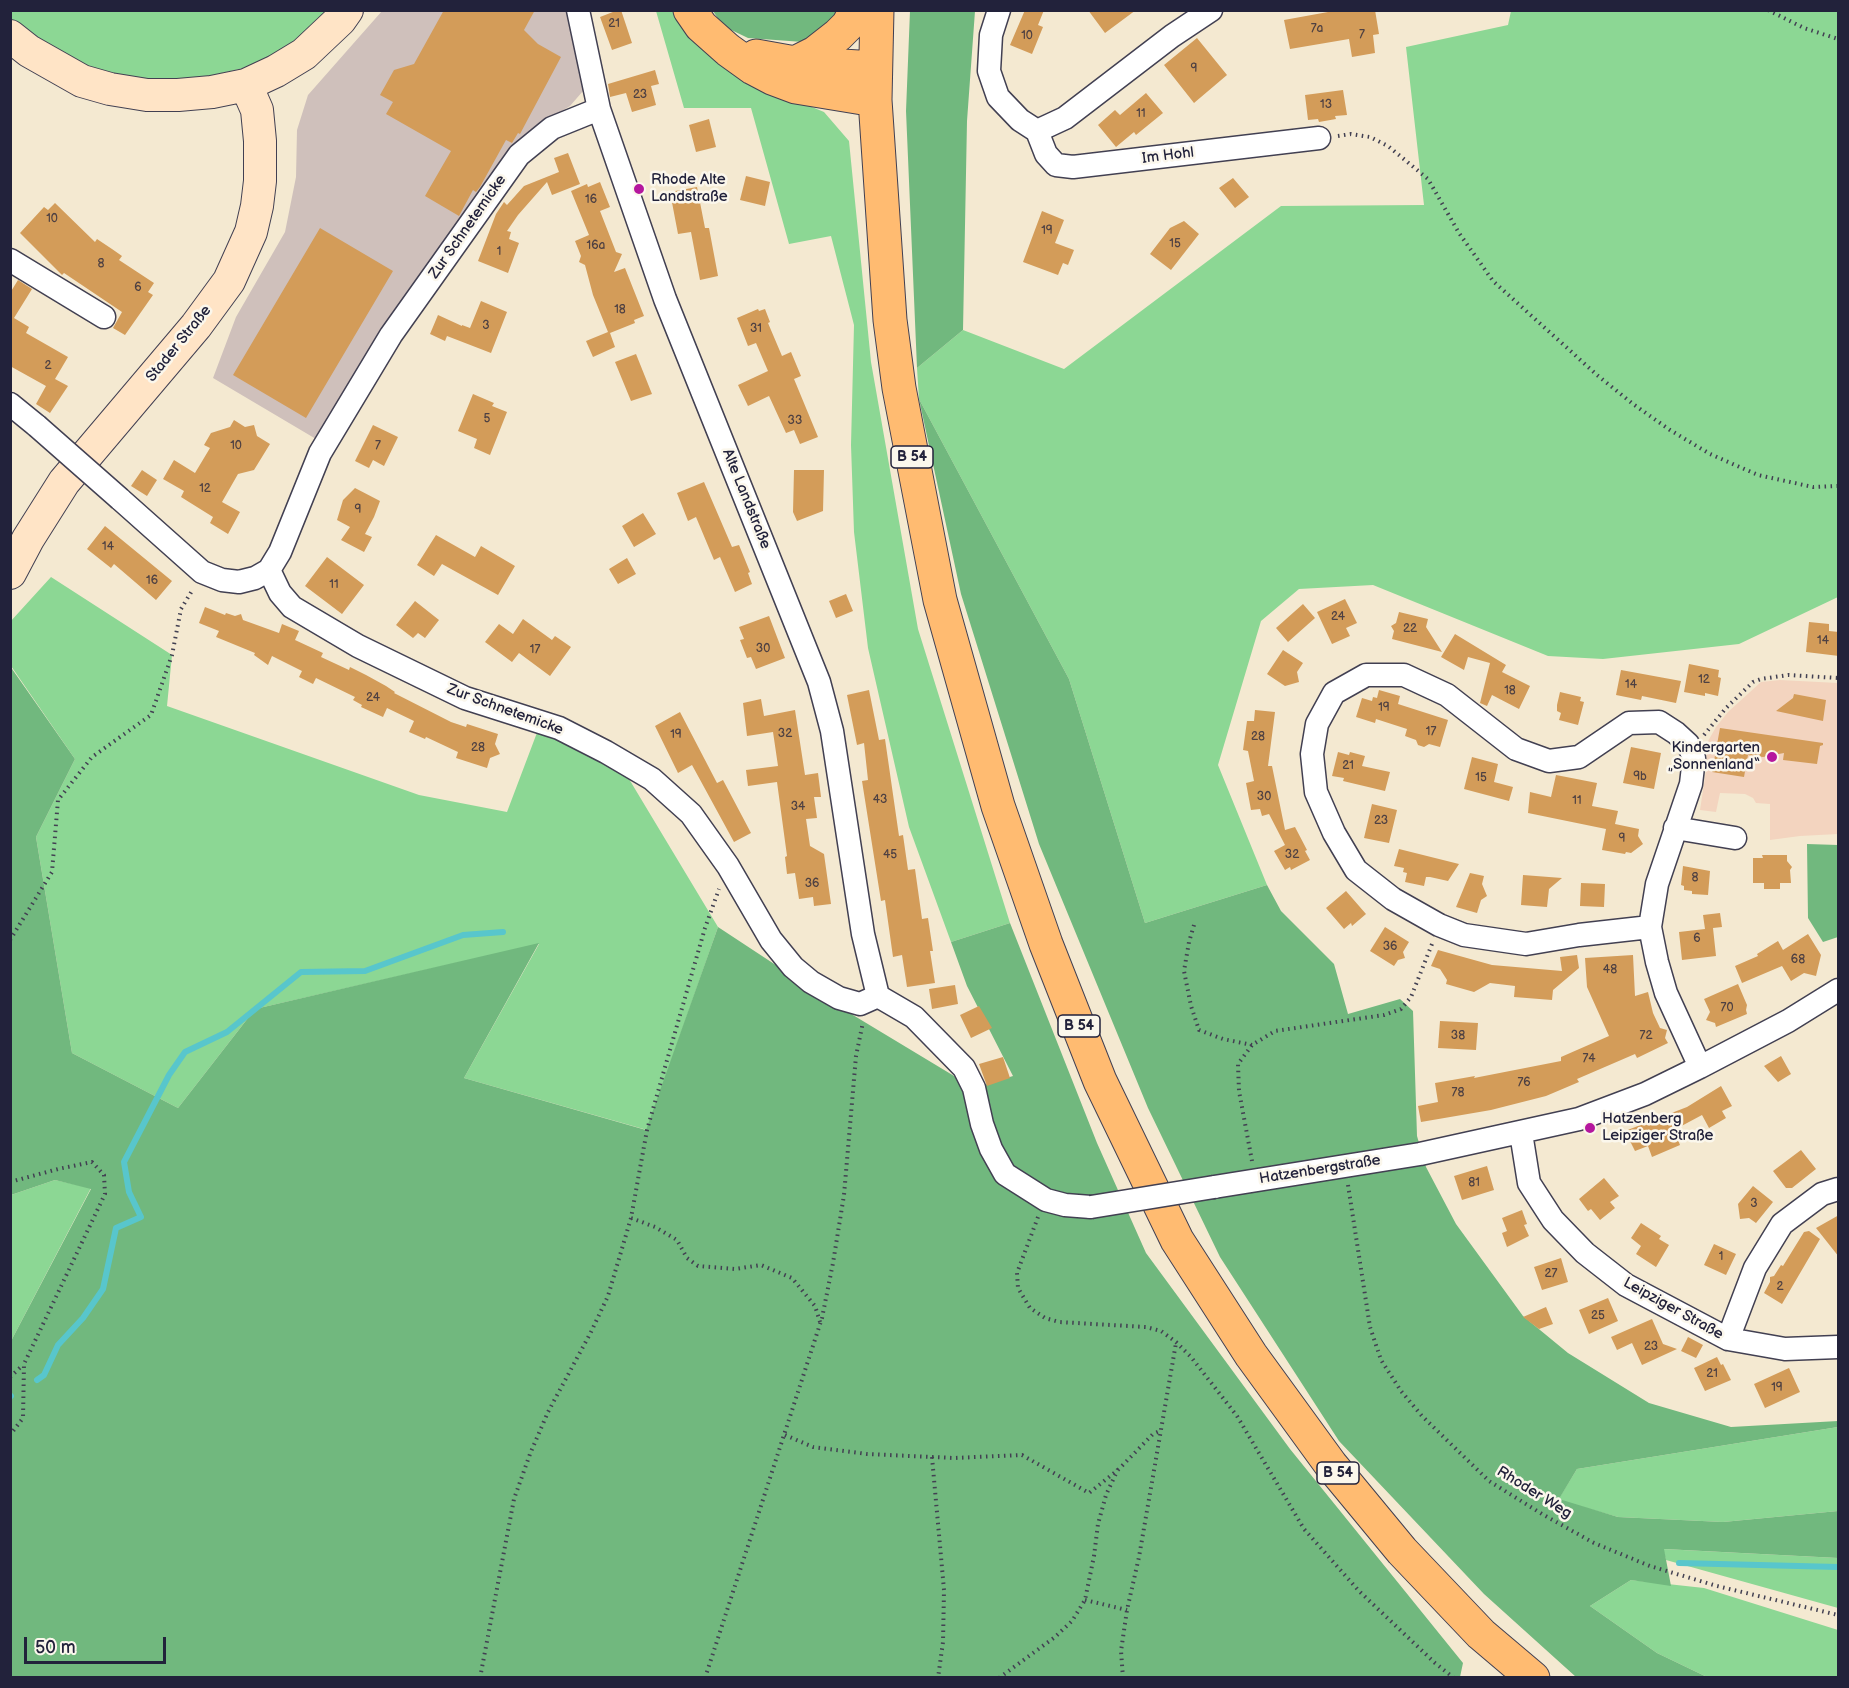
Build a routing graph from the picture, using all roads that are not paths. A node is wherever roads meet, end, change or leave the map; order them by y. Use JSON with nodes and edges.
{"nodes":[{"id":1,"x":347,"y":10,"type":"edge"},
{"id":2,"x":578,"y":10,"type":"edge"},
{"id":3,"x":690,"y":10,"type":"edge"},
{"id":4,"x":856,"y":10,"type":"edge"},
{"id":5,"x":877,"y":10,"type":"edge"},
{"id":6,"x":999,"y":10,"type":"edge"},
{"id":7,"x":1211,"y":10,"type":"edge"},
{"id":8,"x":10,"y":36,"type":"edge"},
{"id":9,"x":728,"y":50,"type":"junction"},
{"id":10,"x":795,"y":63,"type":"junction"},
{"id":11,"x":875,"y":84,"type":"junction"},
{"id":12,"x":246,"y":85,"type":"junction"},
{"id":13,"x":599,"y":109,"type":"junction"},
{"id":14,"x":1037,"y":131,"type":"junction"},
{"id":15,"x":1319,"y":138,"type":"road end"},
{"id":16,"x":10,"y":260,"type":"edge"},
{"id":17,"x":104,"y":317,"type":"dead end"},
{"id":18,"x":10,"y":404,"type":"edge"},
{"id":19,"x":269,"y":570,"type":"junction"},
{"id":20,"x":10,"y":573,"type":"edge"},
{"id":21,"x":1675,"y":828,"type":"junction"},
{"id":22,"x":1735,"y":838,"type":"dead end"},
{"id":23,"x":1650,"y":927,"type":"junction"},
{"id":24,"x":1839,"y":990,"type":"edge"},
{"id":25,"x":878,"y":996,"type":"junction"},
{"id":26,"x":1700,"y":1067,"type":"junction"},
{"id":27,"x":1521,"y":1133,"type":"junction"},
{"id":28,"x":1839,"y":1189,"type":"edge"},
{"id":29,"x":1728,"y":1340,"type":"junction"},
{"id":30,"x":1839,"y":1347,"type":"edge"},
{"id":31,"x":1533,"y":1677,"type":"edge"}],
"edges":[{"from":1,"to":12,"type":"street"},
{"from":2,"to":13,"type":"street","name":"Alte Landstraße"},
{"from":3,"to":9,"type":"main road"},
{"from":4,"to":10,"type":"main road"},
{"from":5,"to":11,"type":"main road"},
{"from":6,"to":14,"type":"street","name":"Im Hohl"},
{"from":7,"to":14,"type":"street"},
{"from":8,"to":12,"type":"street"},
{"from":9,"to":10,"type":"main road"},
{"from":9,"to":11,"type":"main road"},
{"from":10,"to":11,"type":"main road"},
{"from":11,"to":31,"type":"main road","number":"B 54"},
{"from":12,"to":20,"type":"street","name":"Stader Straße"},
{"from":13,"to":19,"type":"street","name":"Zur Schnetemicke"},
{"from":13,"to":25,"type":"street","name":"Alte Landstraße"},
{"from":14,"to":15,"type":"street","name":"Im Hohl"},
{"from":16,"to":17,"type":"street"},
{"from":18,"to":19,"type":"street","bridge":true},
{"from":19,"to":25,"type":"street","name":"Zur Schnetemicke"},
{"from":21,"to":22,"type":"street"},
{"from":21,"to":23,"type":"street"},
{"from":21,"to":23,"type":"street"},
{"from":23,"to":26,"type":"street"},
{"from":24,"to":26,"type":"street","name":"Hatzenbergstraße"},
{"from":25,"to":27,"type":"street","name":"Hatzenbergstraße","bridge":true},
{"from":26,"to":27,"type":"street","name":"Hatzenbergstraße"},
{"from":27,"to":29,"type":"street","name":"Leipziger Straße"},
{"from":28,"to":29,"type":"street"},
{"from":29,"to":30,"type":"street","name":"Leipziger Straße"}]}
